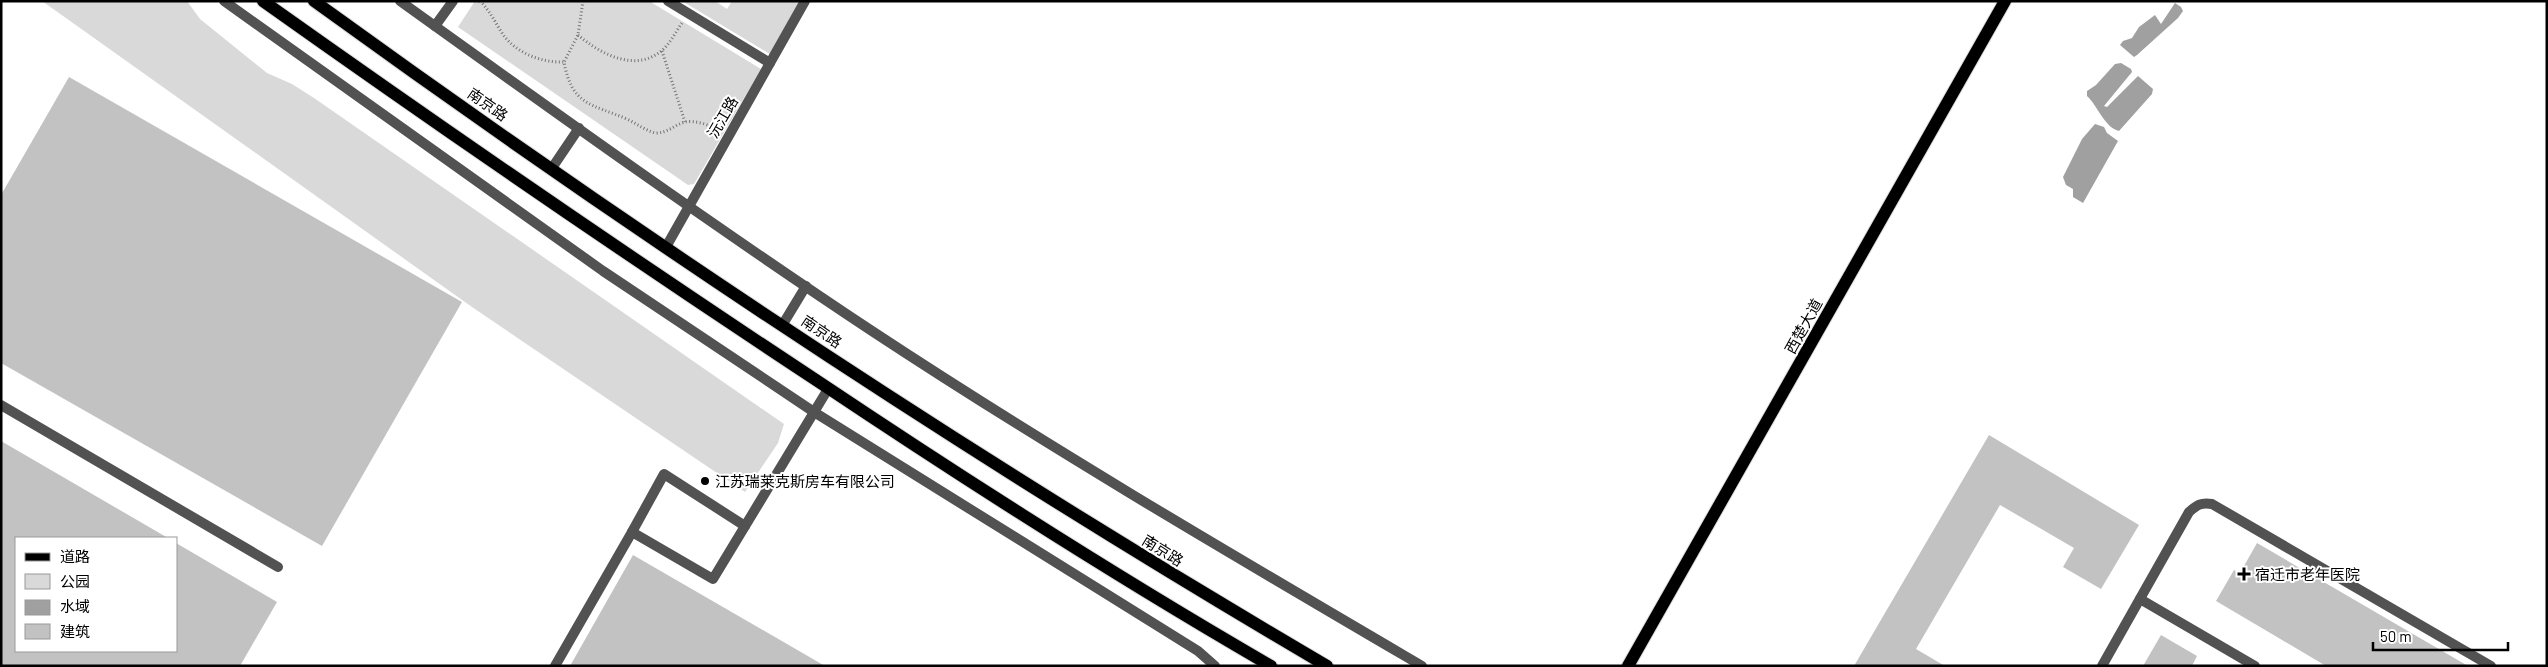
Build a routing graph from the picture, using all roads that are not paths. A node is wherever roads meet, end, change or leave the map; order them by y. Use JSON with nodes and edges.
{"nodes":[{"id":1,"x":224,"y":1,"type":"edge"},
{"id":2,"x":263,"y":1,"type":"edge"},
{"id":3,"x":400,"y":1,"type":"edge"},
{"id":4,"x":419,"y":1,"type":"edge"},
{"id":5,"x":453,"y":1,"type":"edge"},
{"id":6,"x":668,"y":1,"type":"edge"},
{"id":7,"x":806,"y":1,"type":"edge"},
{"id":8,"x":2005,"y":1,"type":"edge"},
{"id":9,"x":320,"y":3,"type":"edge"},
{"id":10,"x":412,"y":10,"type":"junction"},
{"id":11,"x":435,"y":26,"type":"junction"},
{"id":12,"x":770,"y":64,"type":"junction"},
{"id":13,"x":579,"y":128,"type":"junction"},
{"id":14,"x":552,"y":168,"type":"junction"},
{"id":15,"x":689,"y":206,"type":"junction"},
{"id":16,"x":666,"y":247,"type":"junction"},
{"id":17,"x":806,"y":286,"type":"junction"},
{"id":18,"x":783,"y":324,"type":"junction"},
{"id":19,"x":828,"y":389,"type":"junction"},
{"id":20,"x":1,"y":406,"type":"edge"},
{"id":21,"x":814,"y":412,"type":"junction"},
{"id":22,"x":744,"y":526,"type":"junction"},
{"id":23,"x":632,"y":532,"type":"junction"},
{"id":24,"x":278,"y":566,"type":"dead end"},
{"id":25,"x":2140,"y":598,"type":"junction"},
{"id":26,"x":555,"y":666,"type":"edge"},
{"id":27,"x":1215,"y":666,"type":"edge"},
{"id":28,"x":1271,"y":666,"type":"edge"},
{"id":29,"x":1327,"y":666,"type":"edge"},
{"id":30,"x":1422,"y":666,"type":"edge"},
{"id":31,"x":1628,"y":666,"type":"edge"},
{"id":32,"x":2102,"y":666,"type":"edge"},
{"id":33,"x":2255,"y":666,"type":"edge"},
{"id":34,"x":2491,"y":666,"type":"edge"}],
"edges":[{"from":1,"to":21,"type":"street"},
{"from":2,"to":19,"type":"main road"},
{"from":3,"to":10,"type":"street"},
{"from":4,"to":10,"type":"street"},
{"from":5,"to":11,"type":"street"},
{"from":6,"to":12,"type":"street"},
{"from":7,"to":12,"type":"street","name":"沅江路"},
{"from":8,"to":31,"type":"main road","name":"西楚大道"},
{"from":9,"to":14,"type":"main road","name":"南京路"},
{"from":10,"to":11,"type":"street"},
{"from":11,"to":13,"type":"street"},
{"from":12,"to":15,"type":"street","name":"沅江路"},
{"from":13,"to":14,"type":"street"},
{"from":13,"to":15,"type":"street"},
{"from":14,"to":16,"type":"main road","name":"南京路"},
{"from":15,"to":16,"type":"street","name":"沅江路"},
{"from":15,"to":17,"type":"street"},
{"from":16,"to":18,"type":"main road","name":"南京路"},
{"from":17,"to":18,"type":"street"},
{"from":17,"to":30,"type":"street"},
{"from":18,"to":29,"type":"main road","name":"南京路"},
{"from":19,"to":21,"type":"street"},
{"from":19,"to":28,"type":"main road"},
{"from":20,"to":24,"type":"street"},
{"from":21,"to":22,"type":"street"},
{"from":21,"to":27,"type":"street"},
{"from":22,"to":23,"type":"street"},
{"from":22,"to":23,"type":"street"},
{"from":23,"to":26,"type":"street"},
{"from":25,"to":32,"type":"street"},
{"from":25,"to":33,"type":"street"},
{"from":25,"to":34,"type":"street"}]}
